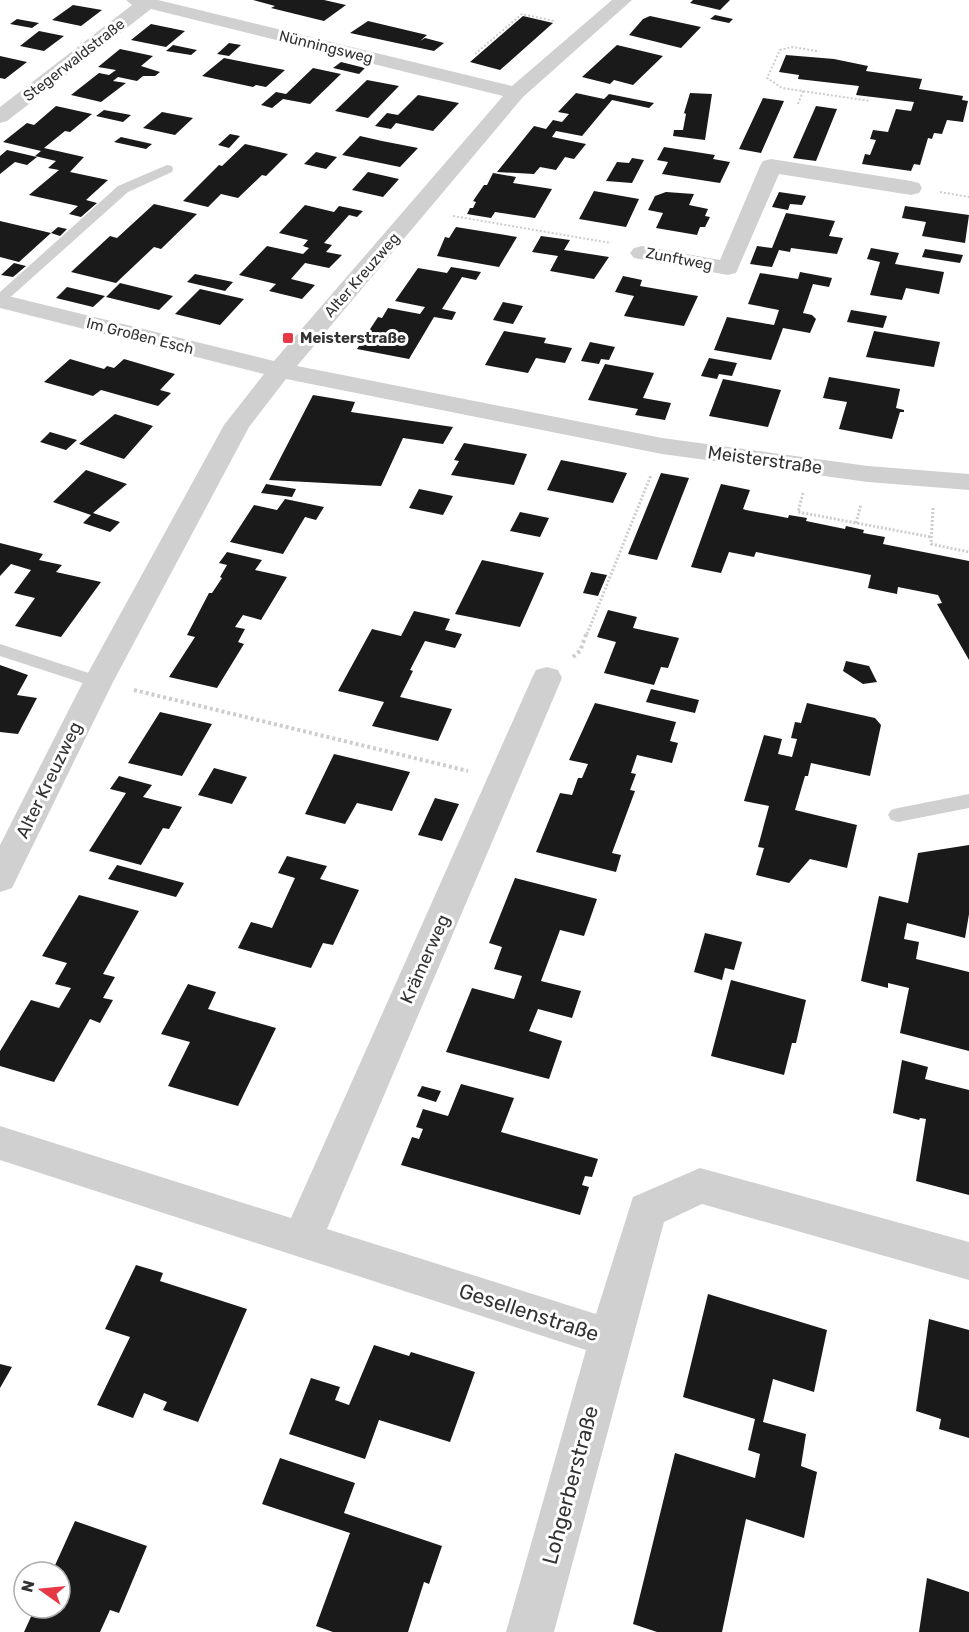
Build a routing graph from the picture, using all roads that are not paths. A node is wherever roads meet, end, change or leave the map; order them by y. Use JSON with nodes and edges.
{"nodes":[{"id":1,"x":623,"y":0,"type":"edge"},
{"id":2,"x":141,"y":2,"type":"edge"},
{"id":3,"x":516,"y":93,"type":"junction"},
{"id":4,"x":0,"y":117,"type":"edge"},
{"id":5,"x":167,"y":169,"type":"dead end"},
{"id":6,"x":911,"y":188,"type":"dead end"},
{"id":7,"x":642,"y":253,"type":"road end"},
{"id":8,"x":0,"y":300,"type":"edge"},
{"id":9,"x":280,"y":370,"type":"junction"},
{"id":10,"x":969,"y":482,"type":"edge"},
{"id":11,"x":0,"y":650,"type":"edge"},
{"id":12,"x":547,"y":678,"type":"road end"},
{"id":13,"x":98,"y":682,"type":"junction"},
{"id":14,"x":969,"y":801,"type":"edge"},
{"id":15,"x":898,"y":815,"type":"dead end"},
{"id":16,"x":0,"y":879,"type":"edge"},
{"id":17,"x":0,"y":1143,"type":"edge"},
{"id":18,"x":302,"y":1239,"type":"junction"},
{"id":19,"x":969,"y":1261,"type":"edge"},
{"id":20,"x":610,"y":1338,"type":"junction"},
{"id":21,"x":530,"y":1632,"type":"edge"}],
"edges":[{"from":1,"to":3,"type":"street","name":"Alter Kreuzweg"},
{"from":2,"to":3,"type":"street","name":"Nünningsweg"},
{"from":2,"to":4,"type":"street","name":"Stegerwaldstraße"},
{"from":3,"to":9,"type":"street","name":"Alter Kreuzweg"},
{"from":5,"to":8,"type":"lane","name":"Im Großen Esch"},
{"from":6,"to":7,"type":"street","name":"Zunftweg"},
{"from":8,"to":9,"type":"street","name":"Im Großen Esch"},
{"from":9,"to":10,"type":"street","name":"Meisterstraße"},
{"from":9,"to":13,"type":"street","name":"Alter Kreuzweg"},
{"from":11,"to":13,"type":"lane"},
{"from":12,"to":18,"type":"street","name":"Krämerweg"},
{"from":13,"to":16,"type":"street","name":"Alter Kreuzweg"},
{"from":14,"to":15,"type":"lane"},
{"from":17,"to":18,"type":"street","name":"Gesellenstraße"},
{"from":18,"to":20,"type":"street","name":"Gesellenstraße"},
{"from":19,"to":20,"type":"street","name":"Gesellenstraße"},
{"from":20,"to":21,"type":"street","name":"Lohgerberstraße"}]}
